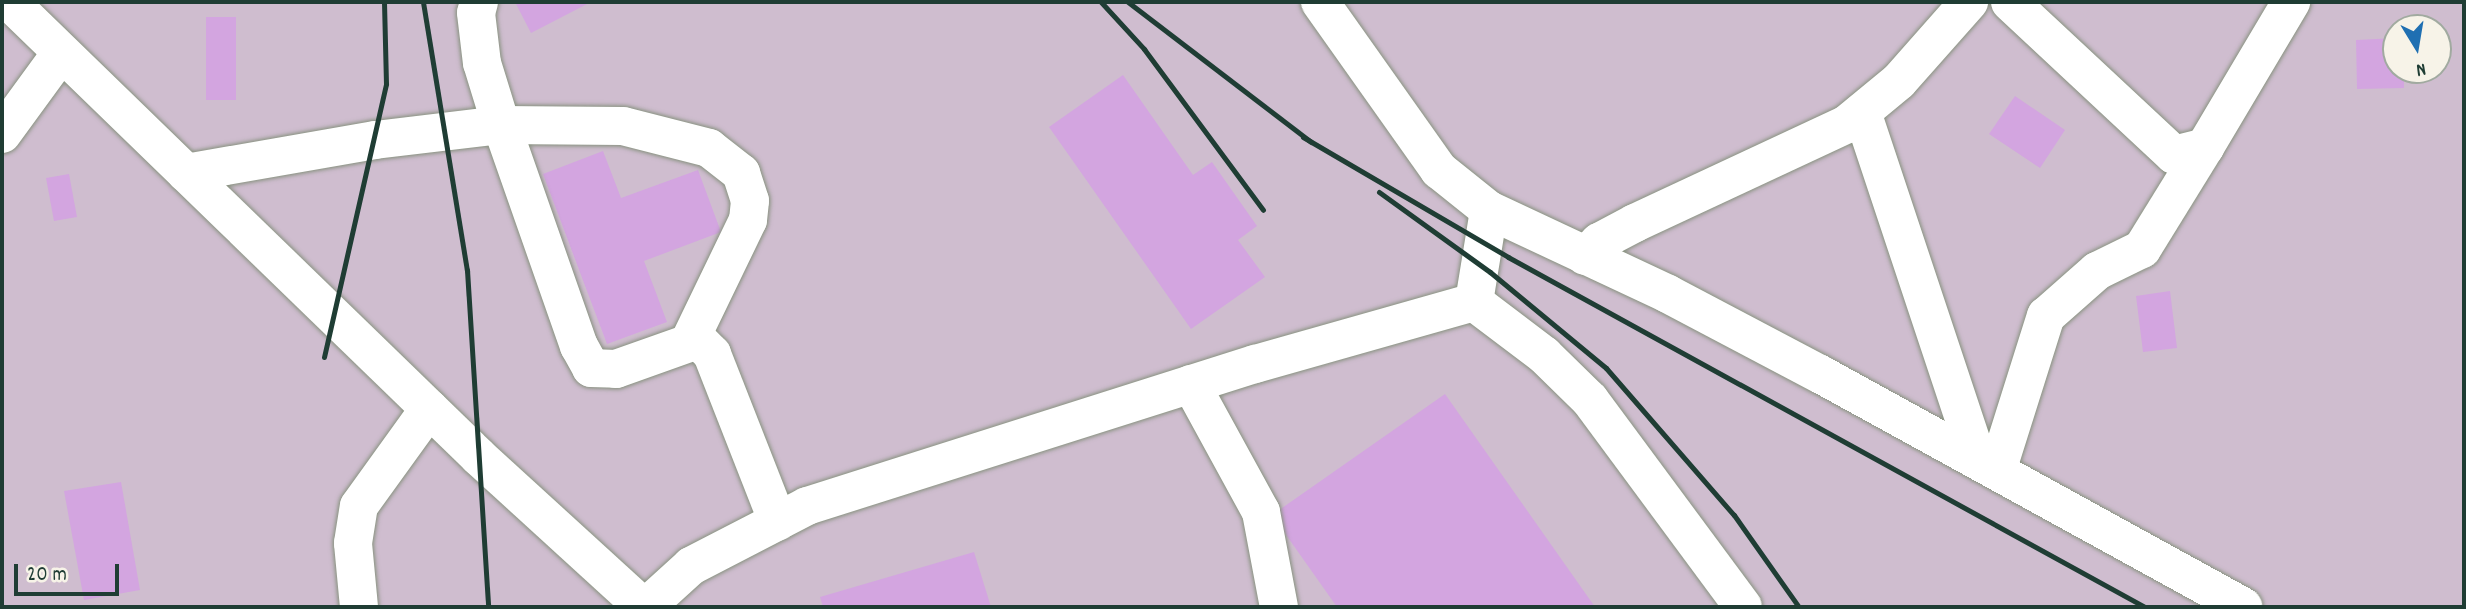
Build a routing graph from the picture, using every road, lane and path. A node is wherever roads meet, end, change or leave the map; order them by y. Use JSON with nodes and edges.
{"nodes":[{"id":1,"x":10,"y":2,"type":"edge"},
{"id":2,"x":479,"y":2,"type":"edge"},
{"id":3,"x":1320,"y":2,"type":"edge"},
{"id":4,"x":1969,"y":2,"type":"edge"},
{"id":5,"x":2010,"y":2,"type":"edge"},
{"id":6,"x":2291,"y":2,"type":"edge"},
{"id":7,"x":61,"y":53,"type":"junction"},
{"id":8,"x":1861,"y":112,"type":"junction"},
{"id":9,"x":501,"y":125,"type":"junction"},
{"id":10,"x":2,"y":134,"type":"edge"},
{"id":11,"x":2205,"y":147,"type":"junction"},
{"id":12,"x":186,"y":173,"type":"junction"},
{"id":13,"x":1489,"y":210,"type":"junction"},
{"id":14,"x":1585,"y":256,"type":"junction"},
{"id":15,"x":1474,"y":302,"type":"junction"},
{"id":16,"x":689,"y":342,"type":"junction"},
{"id":17,"x":1191,"y":384,"type":"junction"},
{"id":18,"x":429,"y":409,"type":"junction"},
{"id":19,"x":1988,"y":465,"type":"junction"},
{"id":20,"x":778,"y":522,"type":"junction"},
{"id":21,"x":359,"y":607,"type":"edge"},
{"id":22,"x":644,"y":607,"type":"edge"},
{"id":23,"x":1279,"y":607,"type":"edge"},
{"id":24,"x":1742,"y":607,"type":"edge"},
{"id":25,"x":2243,"y":607,"type":"edge"}],
"edges":[{"from":1,"to":7,"type":"street"},
{"from":2,"to":9,"type":"street"},
{"from":3,"to":13,"type":"street"},
{"from":4,"to":8,"type":"street"},
{"from":5,"to":11,"type":"street"},
{"from":6,"to":11,"type":"street"},
{"from":7,"to":10,"type":"street"},
{"from":7,"to":12,"type":"street"},
{"from":8,"to":14,"type":"street"},
{"from":8,"to":19,"type":"street"},
{"from":9,"to":12,"type":"street"},
{"from":9,"to":16,"type":"street"},
{"from":9,"to":16,"type":"street"},
{"from":11,"to":19,"type":"street"},
{"from":12,"to":18,"type":"street"},
{"from":13,"to":14,"type":"street"},
{"from":13,"to":15,"type":"street"},
{"from":14,"to":19,"type":"street"},
{"from":15,"to":17,"type":"street"},
{"from":15,"to":24,"type":"street"},
{"from":16,"to":20,"type":"street"},
{"from":17,"to":20,"type":"street"},
{"from":17,"to":23,"type":"street"},
{"from":18,"to":21,"type":"street"},
{"from":18,"to":22,"type":"street"},
{"from":19,"to":25,"type":"street"},
{"from":20,"to":22,"type":"street"}]}
